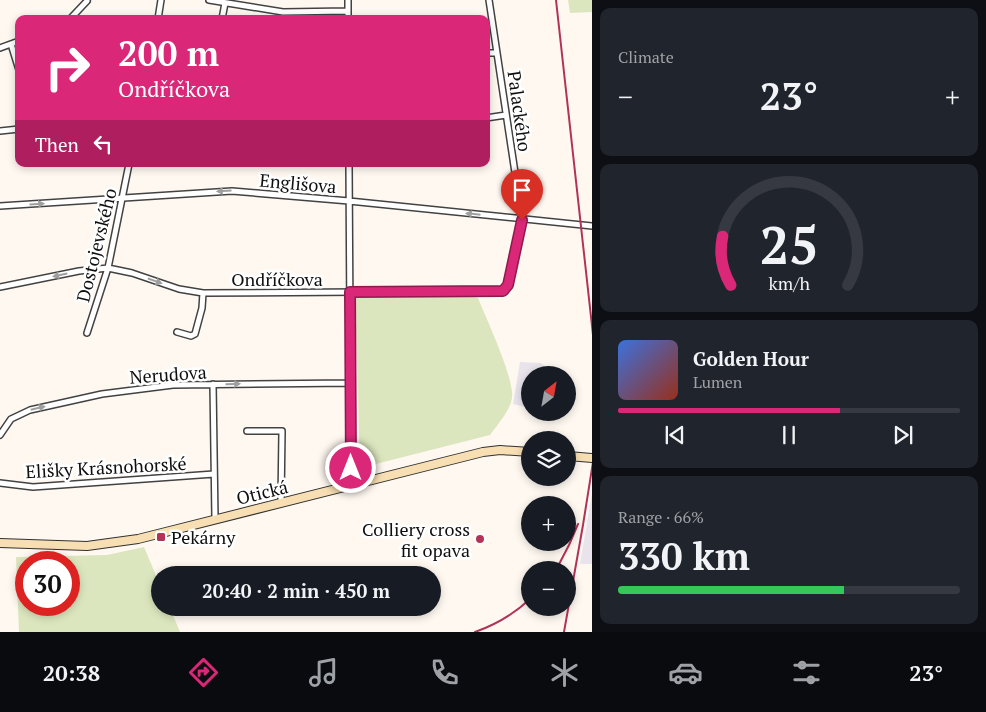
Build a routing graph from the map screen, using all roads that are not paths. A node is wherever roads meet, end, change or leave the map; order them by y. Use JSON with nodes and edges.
{"nodes":[{"id":1,"x":161,"y":0,"type":"edge"},
{"id":2,"x":209,"y":0,"type":"edge"},
{"id":3,"x":348,"y":0,"type":"edge"},
{"id":4,"x":489,"y":0,"type":"edge"},
{"id":5,"x":87,"y":1,"type":"edge"},
{"id":6,"x":225,"y":3,"type":"junction"},
{"id":7,"x":348,"y":11,"type":"junction"},
{"id":8,"x":283,"y":12,"type":"joint"},
{"id":9,"x":74,"y":15,"type":"edge"},
{"id":10,"x":159,"y":15,"type":"edge"},
{"id":11,"x":223,"y":15,"type":"edge"},
{"id":12,"x":348,"y":15,"type":"edge"},
{"id":13,"x":15,"y":43,"type":"edge"},
{"id":14,"x":11,"y":44,"type":"junction"},
{"id":15,"x":0,"y":48,"type":"edge"},
{"id":16,"x":490,"y":53,"type":"edge"},
{"id":17,"x":497,"y":53,"type":"junction"},
{"id":18,"x":15,"y":57,"type":"edge"},
{"id":19,"x":506,"y":115,"type":"junction"},
{"id":20,"x":490,"y":117,"type":"edge"},
{"id":21,"x":15,"y":129,"type":"edge"},
{"id":22,"x":0,"y":131,"type":"edge"},
{"id":23,"x":128,"y":167,"type":"edge"},
{"id":24,"x":349,"y":167,"type":"edge"},
{"id":25,"x":122,"y":198,"type":"junction"},
{"id":26,"x":350,"y":201,"type":"junction"},
{"id":27,"x":0,"y":206,"type":"edge"},
{"id":28,"x":522,"y":220,"type":"junction"},
{"id":29,"x":592,"y":226,"type":"edge"},
{"id":30,"x":108,"y":268,"type":"junction"},
{"id":31,"x":508,"y":285,"type":"joint"},
{"id":32,"x":0,"y":287,"type":"edge"},
{"id":33,"x":350,"y":292,"type":"junction"},
{"id":34,"x":203,"y":293,"type":"junction"},
{"id":35,"x":177,"y":332,"type":"dead end"},
{"id":36,"x":87,"y":333,"type":"dead end"},
{"id":37,"x":213,"y":384,"type":"junction"},
{"id":38,"x":350,"y":384,"type":"junction"},
{"id":39,"x":247,"y":431,"type":"dead end"},
{"id":40,"x":0,"y":436,"type":"edge"},
{"id":41,"x":521,"y":452,"type":"edge"},
{"id":42,"x":576,"y":457,"type":"edge"},
{"id":43,"x":592,"y":458,"type":"edge"},
{"id":44,"x":214,"y":474,"type":"junction"},
{"id":45,"x":0,"y":483,"type":"edge"},
{"id":46,"x":351,"y":485,"type":"junction"},
{"id":47,"x":281,"y":502,"type":"junction"},
{"id":48,"x":215,"y":519,"type":"junction"},
{"id":49,"x":0,"y":543,"type":"edge"}],
"edges":[{"from":1,"to":10,"type":"street"},
{"from":2,"to":6,"type":"street"},
{"from":3,"to":7,"type":"street"},
{"from":4,"to":17,"type":"street","name":"Palackého"},
{"from":5,"to":9,"type":"street"},
{"from":6,"to":8,"type":"street"},
{"from":6,"to":11,"type":"street"},
{"from":7,"to":8,"type":"street"},
{"from":7,"to":12,"type":"street"},
{"from":13,"to":14,"type":"street"},
{"from":14,"to":15,"type":"street"},
{"from":14,"to":18,"type":"street"},
{"from":16,"to":17,"type":"street"},
{"from":17,"to":19,"type":"street","name":"Palackého"},
{"from":19,"to":20,"type":"street"},
{"from":19,"to":28,"type":"street","name":"Palackého"},
{"from":21,"to":22,"type":"street"},
{"from":23,"to":25,"type":"street","name":"Dostojevského"},
{"from":24,"to":26,"type":"street"},
{"from":26,"to":25,"type":"street","name":"Englišova","one_way":true},
{"from":27,"to":25,"type":"street","name":"Englišova","one_way":true},
{"from":25,"to":30,"type":"street","name":"Dostojevského"},
{"from":28,"to":26,"type":"street","name":"Englišova","one_way":true},
{"from":26,"to":33,"type":"street"},
{"from":28,"to":29,"type":"street","name":"Englišova"},
{"from":28,"to":31,"type":"street","name":"Palackého"},
{"from":30,"to":32,"type":"street","name":"Ondříčkova","one_way":true},
{"from":30,"to":34,"type":"street","name":"Ondříčkova","one_way":true},
{"from":30,"to":36,"type":"street","name":"Dostojevského"},
{"from":31,"to":33,"type":"street","name":"Ondříčkova"},
{"from":33,"to":34,"type":"street","name":"Ondříčkova"},
{"from":33,"to":38,"type":"street"},
{"from":34,"to":35,"type":"street"},
{"from":37,"to":38,"type":"street","name":"Nerudova","one_way":true},
{"from":40,"to":37,"type":"street","name":"Nerudova","one_way":true},
{"from":37,"to":44,"type":"street"},
{"from":38,"to":46,"type":"street"},
{"from":39,"to":47,"type":"street"},
{"from":41,"to":46,"type":"street","name":"Otická"},
{"from":42,"to":43,"type":"street"},
{"from":44,"to":45,"type":"street","name":"Elišky Krásnohorské"},
{"from":44,"to":48,"type":"street"},
{"from":46,"to":47,"type":"street","name":"Otická"},
{"from":47,"to":48,"type":"street","name":"Otická"},
{"from":48,"to":49,"type":"street","name":"Otická"}]}
